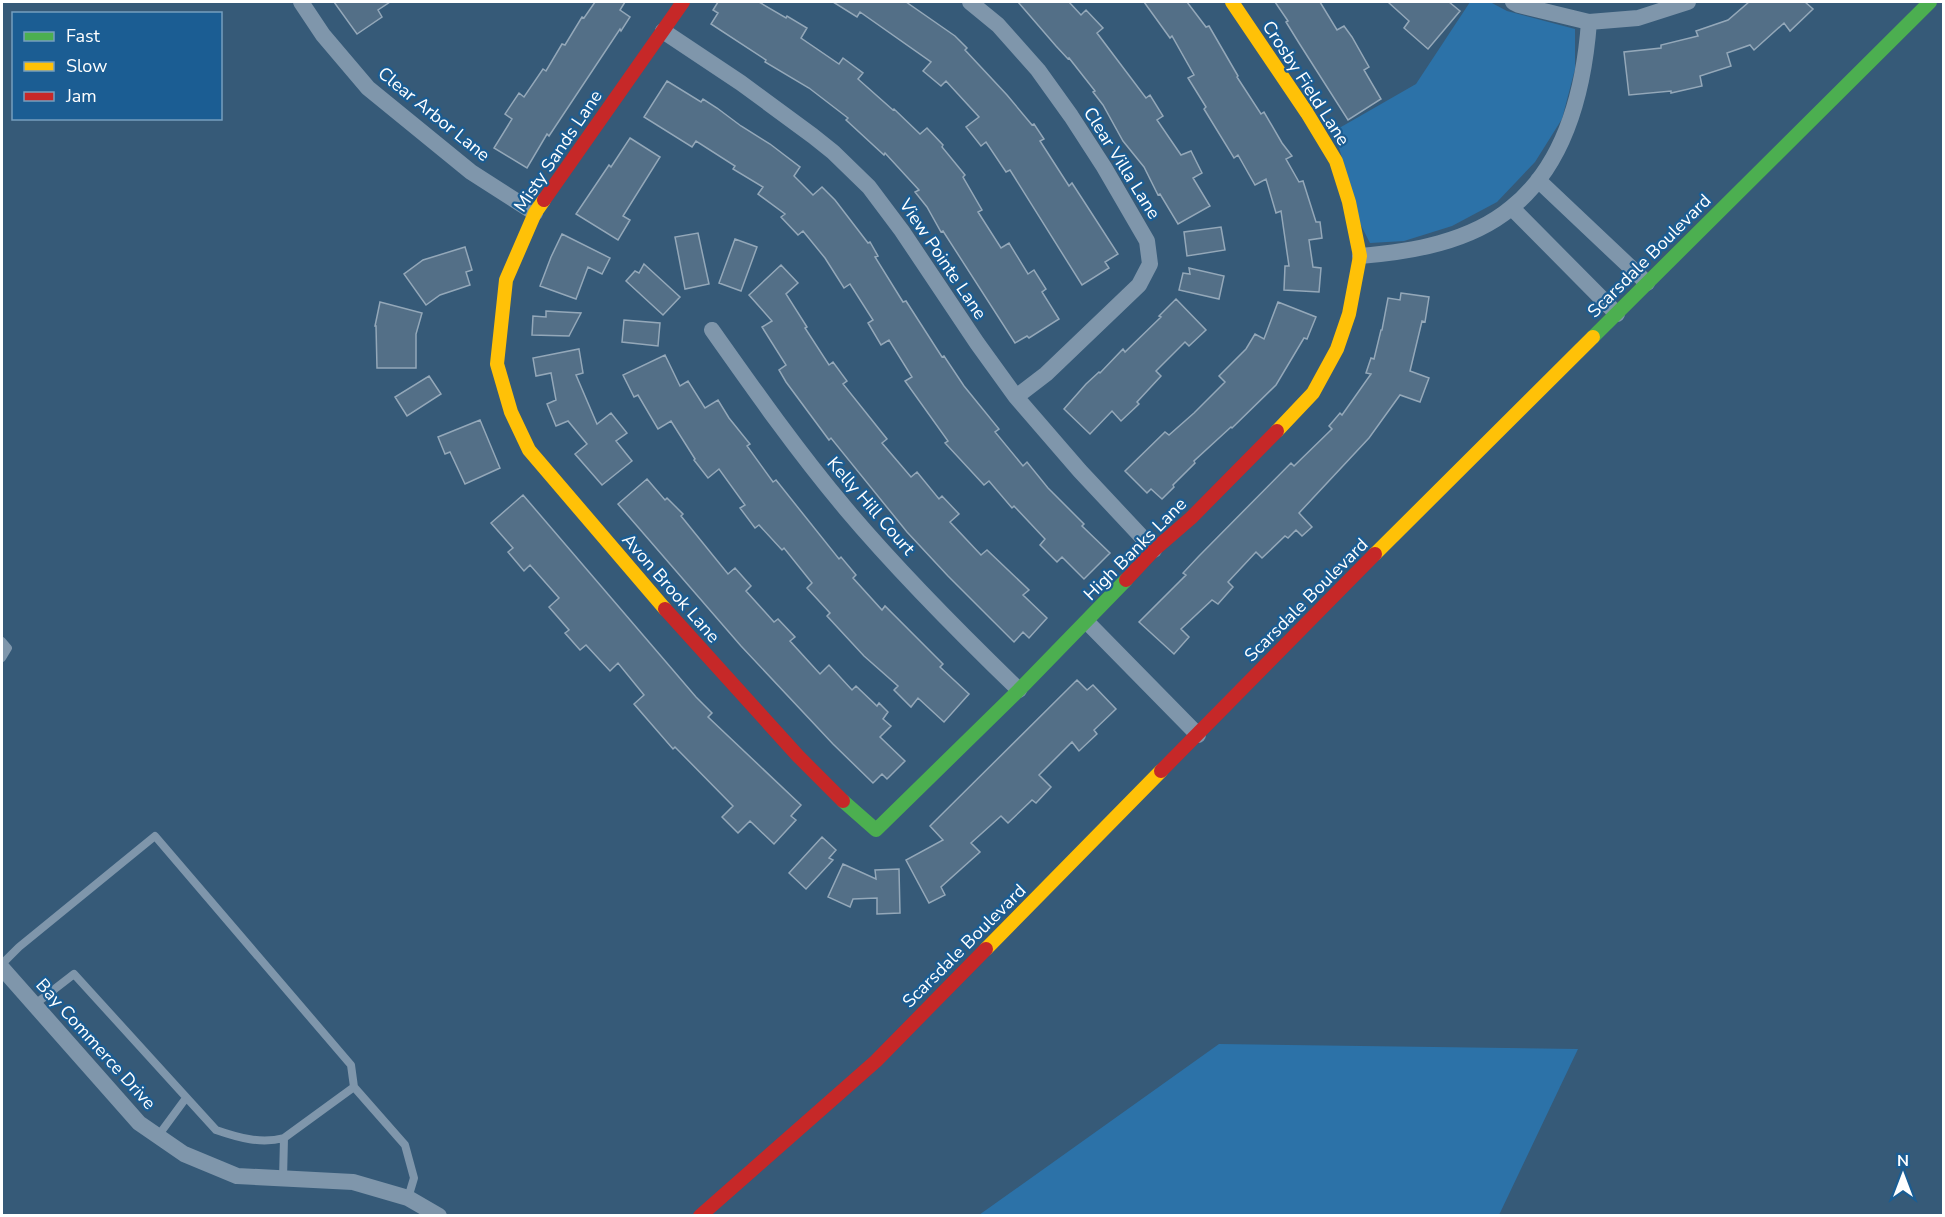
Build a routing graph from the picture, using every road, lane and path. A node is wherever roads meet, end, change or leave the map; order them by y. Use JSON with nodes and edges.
{"nodes":[{"id":1,"x":301,"y":2,"type":"edge"},
{"id":2,"x":683,"y":2,"type":"edge"},
{"id":3,"x":970,"y":2,"type":"edge"},
{"id":4,"x":1232,"y":2,"type":"edge"},
{"id":5,"x":1513,"y":2,"type":"edge"},
{"id":6,"x":1688,"y":2,"type":"edge"},
{"id":7,"x":1930,"y":2,"type":"edge"},
{"id":8,"x":1589,"y":22,"type":"junction"},
{"id":9,"x":663,"y":31,"type":"junction"},
{"id":10,"x":1538,"y":180,"type":"junction"},
{"id":11,"x":1512,"y":208,"type":"junction"},
{"id":12,"x":534,"y":213,"type":"junction"},
{"id":13,"x":1360,"y":256,"type":"junction"},
{"id":14,"x":1647,"y":283,"type":"junction"},
{"id":15,"x":1617,"y":314,"type":"junction"},
{"id":16,"x":712,"y":330,"type":"dead end"},
{"id":17,"x":499,"y":335,"type":"joint"},
{"id":18,"x":1016,"y":397,"type":"junction"},
{"id":19,"x":1155,"y":550,"type":"junction"},
{"id":20,"x":1087,"y":622,"type":"junction"},
{"id":21,"x":2,"y":641,"type":"edge"},
{"id":22,"x":2,"y":658,"type":"edge"},
{"id":23,"x":1020,"y":690,"type":"junction"},
{"id":24,"x":1198,"y":735,"type":"junction"},
{"id":25,"x":876,"y":830,"type":"joint"},
{"id":26,"x":2,"y":966,"type":"edge"},
{"id":27,"x":34,"y":1005,"type":"junction"},
{"id":28,"x":354,"y":1087,"type":"junction"},
{"id":29,"x":186,"y":1098,"type":"junction"},
{"id":30,"x":158,"y":1136,"type":"junction"},
{"id":31,"x":284,"y":1138,"type":"junction"},
{"id":32,"x":283,"y":1179,"type":"junction"},
{"id":33,"x":408,"y":1198,"type":"junction"},
{"id":34,"x":433,"y":1214,"type":"edge"},
{"id":35,"x":700,"y":1215,"type":"edge"}],
"edges":[{"from":1,"to":12,"type":"street","name":"Clear Arbor Lane"},
{"from":2,"to":9,"type":"street","name":"Misty Sands Lane"},
{"from":3,"to":18,"type":"street","name":"Clear Villa Lane"},
{"from":4,"to":13,"type":"street","name":"Crosby Field Lane"},
{"from":5,"to":8,"type":"street"},
{"from":6,"to":8,"type":"street"},
{"from":7,"to":14,"type":"street","name":"Scarsdale Boulevard"},
{"from":8,"to":10,"type":"street"},
{"from":9,"to":12,"type":"street","name":"Misty Sands Lane"},
{"from":9,"to":18,"type":"street","name":"View Pointe Lane"},
{"from":10,"to":11,"type":"street"},
{"from":10,"to":14,"type":"street"},
{"from":11,"to":13,"type":"street"},
{"from":11,"to":15,"type":"street"},
{"from":12,"to":17,"type":"street","name":"Misty Sands Lane"},
{"from":13,"to":19,"type":"street","name":"High Banks Lane"},
{"from":14,"to":15,"type":"street","name":"Scarsdale Boulevard"},
{"from":15,"to":24,"type":"street","name":"Scarsdale Boulevard"},
{"from":16,"to":23,"type":"street","name":"Kelly Hill Court"},
{"from":17,"to":25,"type":"street","name":"Avon Brook Lane"},
{"from":18,"to":19,"type":"street","name":"View Pointe Lane"},
{"from":19,"to":20,"type":"street","name":"High Banks Lane"},
{"from":20,"to":23,"type":"street","name":"High Banks Lane"},
{"from":20,"to":24,"type":"street"},
{"from":21,"to":22,"type":"lane"},
{"from":23,"to":25,"type":"street","name":"High Banks Lane"},
{"from":24,"to":35,"type":"street","name":"Scarsdale Boulevard"},
{"from":26,"to":27,"type":"street","name":"Bay Commerce Drive"},
{"from":26,"to":28,"type":"lane"},
{"from":27,"to":29,"type":"lane"},
{"from":27,"to":30,"type":"street","name":"Bay Commerce Drive"},
{"from":28,"to":31,"type":"lane"},
{"from":28,"to":33,"type":"lane"},
{"from":29,"to":30,"type":"lane"},
{"from":29,"to":31,"type":"lane"},
{"from":30,"to":32,"type":"street","name":"Bay Commerce Drive"},
{"from":31,"to":32,"type":"lane"},
{"from":32,"to":33,"type":"street","name":"Bay Commerce Drive"},
{"from":33,"to":34,"type":"street","name":"Bay Commerce Drive"}]}
